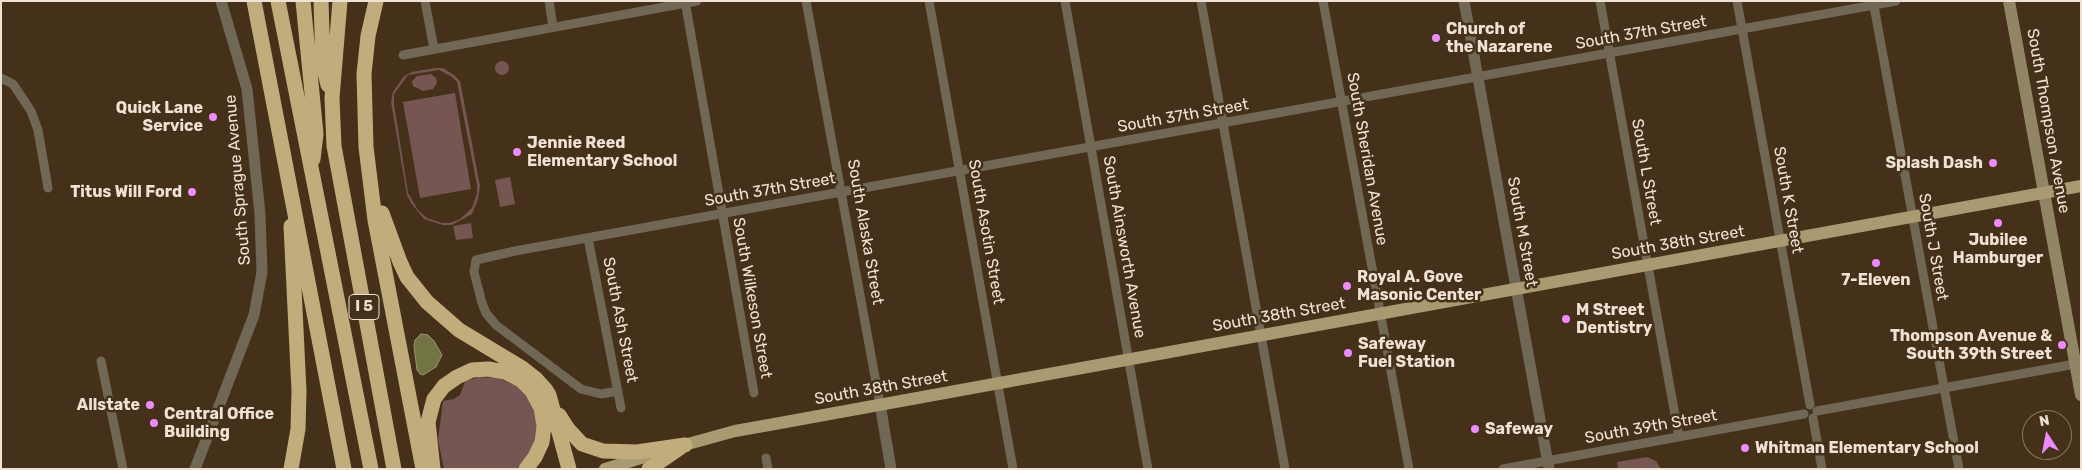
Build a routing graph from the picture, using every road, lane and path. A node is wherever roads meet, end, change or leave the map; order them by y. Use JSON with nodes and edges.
{"nodes":[{"id":1,"x":221,"y":1,"type":"edge"},
{"id":2,"x":254,"y":1,"type":"edge"},
{"id":3,"x":278,"y":1,"type":"edge"},
{"id":4,"x":303,"y":1,"type":"edge"},
{"id":5,"x":321,"y":1,"type":"edge"},
{"id":6,"x":340,"y":1,"type":"edge"},
{"id":7,"x":346,"y":1,"type":"edge"},
{"id":8,"x":376,"y":1,"type":"edge"},
{"id":9,"x":381,"y":1,"type":"edge"},
{"id":10,"x":425,"y":1,"type":"edge"},
{"id":11,"x":548,"y":1,"type":"edge"},
{"id":12,"x":696,"y":1,"type":"edge"},
{"id":13,"x":806,"y":1,"type":"edge"},
{"id":14,"x":929,"y":1,"type":"edge"},
{"id":15,"x":1065,"y":1,"type":"edge"},
{"id":16,"x":1201,"y":1,"type":"edge"},
{"id":17,"x":1324,"y":1,"type":"edge"},
{"id":18,"x":1464,"y":1,"type":"edge"},
{"id":19,"x":1600,"y":1,"type":"edge"},
{"id":20,"x":1737,"y":1,"type":"edge"},
{"id":21,"x":1896,"y":1,"type":"edge"},
{"id":22,"x":2009,"y":1,"type":"edge"},
{"id":23,"x":686,"y":2,"type":"edge"},
{"id":24,"x":1873,"y":3,"type":"edge"},
{"id":25,"x":553,"y":28,"type":"junction"},
{"id":26,"x":1742,"y":29,"type":"junction"},
{"id":27,"x":368,"y":36,"type":"junction"},
{"id":28,"x":335,"y":41,"type":"junction"},
{"id":29,"x":434,"y":49,"type":"junction"},
{"id":30,"x":1610,"y":53,"type":"junction"},
{"id":31,"x":403,"y":55,"type":"dead end"},
{"id":32,"x":1,"y":78,"type":"edge"},
{"id":33,"x":1477,"y":78,"type":"junction"},
{"id":34,"x":332,"y":98,"type":"junction"},
{"id":35,"x":1342,"y":102,"type":"junction"},
{"id":36,"x":277,"y":118,"type":"junction"},
{"id":37,"x":1224,"y":124,"type":"junction"},
{"id":38,"x":1091,"y":147,"type":"junction"},
{"id":39,"x":311,"y":169,"type":"junction"},
{"id":40,"x":959,"y":171,"type":"junction"},
{"id":41,"x":370,"y":177,"type":"junction"},
{"id":42,"x":2081,"y":186,"type":"edge"},
{"id":43,"x":48,"y":188,"type":"dead end"},
{"id":44,"x":841,"y":192,"type":"junction"},
{"id":45,"x":2044,"y":192,"type":"junction"},
{"id":46,"x":722,"y":214,"type":"junction"},
{"id":47,"x":1913,"y":216,"type":"junction"},
{"id":48,"x":588,"y":238,"type":"junction"},
{"id":49,"x":1780,"y":240,"type":"junction"},
{"id":50,"x":1648,"y":264,"type":"junction"},
{"id":51,"x":1516,"y":289,"type":"junction"},
{"id":52,"x":1380,"y":313,"type":"junction"},
{"id":53,"x":1261,"y":335,"type":"junction"},
{"id":54,"x":1129,"y":360,"type":"junction"},
{"id":55,"x":101,"y":361,"type":"dead end"},
{"id":56,"x":2078,"y":364,"type":"edge"},
{"id":57,"x":998,"y":384,"type":"junction"},
{"id":58,"x":1944,"y":388,"type":"junction"},
{"id":59,"x":618,"y":391,"type":"junction"},
{"id":60,"x":754,"y":393,"type":"dead end"},
{"id":61,"x":549,"y":395,"type":"junction"},
{"id":62,"x":2081,"y":395,"type":"edge"},
{"id":63,"x":880,"y":404,"type":"junction"},
{"id":64,"x":621,"y":408,"type":"dead end"},
{"id":65,"x":1811,"y":412,"type":"junction"},
{"id":66,"x":1679,"y":437,"type":"junction"},
{"id":67,"x":685,"y":445,"type":"junction"},
{"id":68,"x":766,"y":458,"type":"dead end"},
{"id":69,"x":1548,"y":465,"type":"edge"},
{"id":70,"x":124,"y":469,"type":"edge"},
{"id":71,"x":195,"y":469,"type":"edge"},
{"id":72,"x":291,"y":469,"type":"edge"},
{"id":73,"x":344,"y":469,"type":"edge"},
{"id":74,"x":371,"y":469,"type":"edge"},
{"id":75,"x":394,"y":469,"type":"edge"},
{"id":76,"x":423,"y":469,"type":"edge"},
{"id":77,"x":433,"y":469,"type":"edge"},
{"id":78,"x":526,"y":469,"type":"edge"},
{"id":79,"x":569,"y":469,"type":"edge"},
{"id":80,"x":605,"y":469,"type":"edge"},
{"id":81,"x":649,"y":469,"type":"edge"},
{"id":82,"x":768,"y":469,"type":"edge"},
{"id":83,"x":891,"y":469,"type":"edge"},
{"id":84,"x":1013,"y":469,"type":"edge"},
{"id":85,"x":1148,"y":469,"type":"edge"},
{"id":86,"x":1285,"y":469,"type":"edge"},
{"id":87,"x":1409,"y":469,"type":"edge"},
{"id":88,"x":1503,"y":469,"type":"edge"},
{"id":89,"x":1822,"y":469,"type":"edge"},
{"id":90,"x":1959,"y":469,"type":"edge"}],
"edges":[{"from":1,"to":71,"type":"street","name":"South Sprague Avenue"},
{"from":2,"to":36,"type":"highway"},
{"from":3,"to":39,"type":"highway","number":"I 5"},
{"from":4,"to":39,"type":"highway"},
{"from":5,"to":34,"type":"highway"},
{"from":6,"to":28,"type":"highway","number":"I 5"},
{"from":7,"to":28,"type":"highway"},
{"from":8,"to":27,"type":"highway"},
{"from":9,"to":27,"type":"highway"},
{"from":10,"to":29,"type":"street"},
{"from":11,"to":25,"type":"street"},
{"from":12,"to":23,"type":"street"},
{"from":13,"to":44,"type":"street","name":"South Alaska Street"},
{"from":14,"to":40,"type":"street","name":"South Asotin Street"},
{"from":15,"to":38,"type":"street","name":"South Ainsworth Avenue"},
{"from":16,"to":37,"type":"street"},
{"from":17,"to":35,"type":"street","name":"South Sheridan Avenue"},
{"from":18,"to":33,"type":"street","name":"South M Street"},
{"from":19,"to":30,"type":"street","name":"South L Street"},
{"from":20,"to":26,"type":"street","name":"South K Street"},
{"from":21,"to":24,"type":"street","name":"South 37th Street"},
{"from":22,"to":45,"type":"main road","name":"South Thompson Avenue"},
{"from":23,"to":25,"type":"street"},
{"from":23,"to":46,"type":"street","name":"South Wilkeson Street"},
{"from":24,"to":26,"type":"street","name":"South 37th Street"},
{"from":24,"to":47,"type":"street","name":"South J Street"},
{"from":25,"to":29,"type":"street"},
{"from":26,"to":30,"type":"street","name":"South 37th Street"},
{"from":26,"to":49,"type":"street","name":"South K Street"},
{"from":27,"to":41,"type":"highway"},
{"from":28,"to":34,"type":"highway","number":"I 5"},
{"from":29,"to":31,"type":"street"},
{"from":30,"to":33,"type":"street","name":"South 37th Street"},
{"from":30,"to":50,"type":"street","name":"South L Street"},
{"from":32,"to":43,"type":"street"},
{"from":33,"to":35,"type":"street","name":"South 37th Street"},
{"from":33,"to":51,"type":"street","name":"South M Street"},
{"from":34,"to":75,"type":"highway","number":"I 5"},
{"from":35,"to":37,"type":"street","name":"South 37th Street"},
{"from":35,"to":52,"type":"street","name":"South Sheridan Avenue"},
{"from":36,"to":72,"type":"highway"},
{"from":36,"to":73,"type":"highway"},
{"from":37,"to":38,"type":"street","name":"South 37th Street"},
{"from":37,"to":53,"type":"street"},
{"from":38,"to":40,"type":"street","name":"South 37th Street"},
{"from":38,"to":54,"type":"street","name":"South Ainsworth Avenue"},
{"from":39,"to":74,"type":"highway","number":"I 5"},
{"from":40,"to":44,"type":"street","name":"South 37th Street"},
{"from":40,"to":57,"type":"street","name":"South Asotin Street"},
{"from":41,"to":61,"type":"highway"},
{"from":41,"to":76,"type":"highway"},
{"from":42,"to":45,"type":"main road","name":"South 38th Street"},
{"from":44,"to":46,"type":"street","name":"South 37th Street"},
{"from":44,"to":63,"type":"street","name":"South Alaska Street"},
{"from":45,"to":47,"type":"main road","name":"South 38th Street"},
{"from":45,"to":56,"type":"main road","name":"South Thompson Avenue"},
{"from":46,"to":48,"type":"street","name":"South 37th Street"},
{"from":46,"to":60,"type":"street","name":"South Wilkeson Street"},
{"from":47,"to":49,"type":"main road","name":"South 38th Street"},
{"from":47,"to":58,"type":"street","name":"South J Street"},
{"from":48,"to":59,"type":"street","name":"South Ash Street"},
{"from":48,"to":59,"type":"street","name":"South 37th Street"},
{"from":49,"to":50,"type":"main road","name":"South 38th Street"},
{"from":49,"to":65,"type":"street","name":"South K Street"},
{"from":50,"to":51,"type":"main road","name":"South 38th Street"},
{"from":50,"to":66,"type":"street","name":"South L Street"},
{"from":51,"to":52,"type":"main road","name":"South 38th Street"},
{"from":51,"to":69,"type":"street","name":"South M Street"},
{"from":52,"to":53,"type":"main road","name":"South 38th Street"},
{"from":52,"to":87,"type":"street","name":"South Sheridan Avenue"},
{"from":53,"to":54,"type":"main road","name":"South 38th Street"},
{"from":53,"to":86,"type":"street"},
{"from":54,"to":57,"type":"main road","name":"South 38th Street"},
{"from":54,"to":85,"type":"street","name":"South Ainsworth Avenue"},
{"from":55,"to":70,"type":"street"},
{"from":56,"to":58,"type":"street","name":"South 39th Street"},
{"from":56,"to":62,"type":"main road","name":"South Thompson Avenue"},
{"from":57,"to":63,"type":"main road","name":"South 38th Street"},
{"from":57,"to":84,"type":"street","name":"South Asotin Street"},
{"from":58,"to":65,"type":"street","name":"South 39th Street"},
{"from":58,"to":90,"type":"street","name":"South J Street"},
{"from":59,"to":64,"type":"street","name":"South Ash Street"},
{"from":61,"to":67,"type":"highway"},
{"from":61,"to":79,"type":"highway"},
{"from":63,"to":67,"type":"main road","name":"South 38th Street"},
{"from":63,"to":83,"type":"street","name":"South Alaska Street"},
{"from":65,"to":66,"type":"street","name":"South 39th Street"},
{"from":65,"to":89,"type":"street","name":"South K Street"},
{"from":66,"to":69,"type":"street","name":"South 39th Street"},
{"from":67,"to":80,"type":"main road","name":"South 38th Street"},
{"from":67,"to":81,"type":"highway"},
{"from":68,"to":82,"type":"street"},
{"from":69,"to":88,"type":"street","name":"South 39th Street"},
{"from":77,"to":78,"type":"highway"}]}
